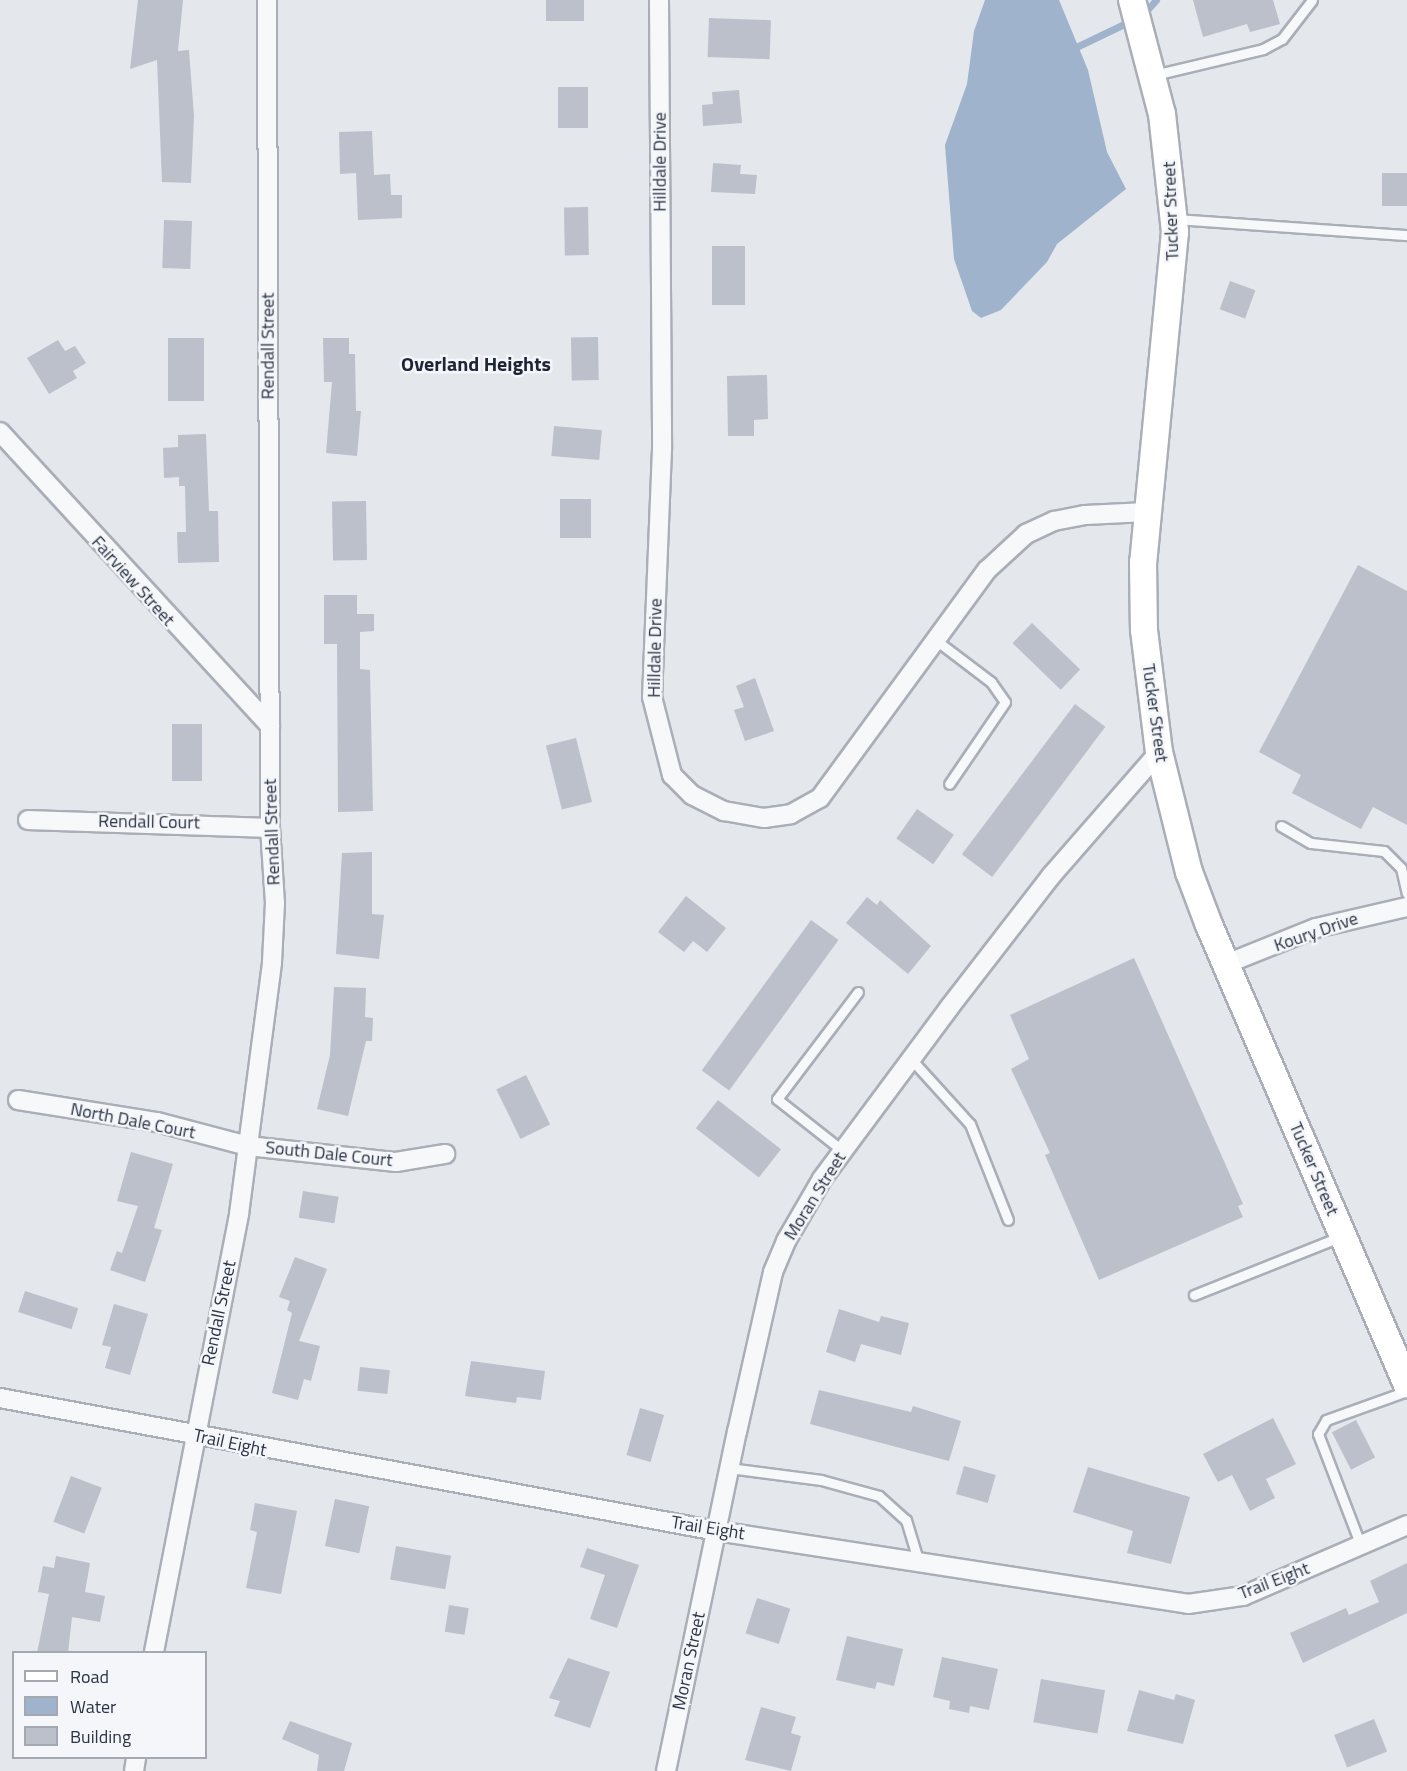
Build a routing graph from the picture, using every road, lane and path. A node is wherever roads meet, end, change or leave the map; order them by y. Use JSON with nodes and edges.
{"nodes":[{"id":1,"x":267,"y":0,"type":"edge"},
{"id":2,"x":659,"y":0,"type":"edge"},
{"id":3,"x":1132,"y":0,"type":"edge"},
{"id":4,"x":1312,"y":0,"type":"edge"},
{"id":5,"x":1154,"y":75,"type":"junction"},
{"id":6,"x":1174,"y":219,"type":"junction"},
{"id":7,"x":1407,"y":235,"type":"edge"},
{"id":8,"x":0,"y":432,"type":"edge"},
{"id":9,"x":1147,"y":512,"type":"junction"},
{"id":10,"x":937,"y":641,"type":"junction"},
{"id":11,"x":270,"y":726,"type":"junction"},
{"id":12,"x":1159,"y":752,"type":"junction"},
{"id":13,"x":949,"y":784,"type":"dead end"},
{"id":14,"x":28,"y":820,"type":"dead end"},
{"id":15,"x":1281,"y":826,"type":"dead end"},
{"id":16,"x":270,"y":828,"type":"junction"},
{"id":17,"x":1407,"y":893,"type":"edge"},
{"id":18,"x":1407,"y":907,"type":"edge"},
{"id":19,"x":1226,"y":964,"type":"junction"},
{"id":20,"x":858,"y":992,"type":"dead end"},
{"id":21,"x":911,"y":1059,"type":"junction"},
{"id":22,"x":18,"y":1100,"type":"dead end"},
{"id":23,"x":248,"y":1146,"type":"junction"},
{"id":24,"x":843,"y":1151,"type":"junction"},
{"id":25,"x":445,"y":1154,"type":"dead end"},
{"id":26,"x":1008,"y":1220,"type":"dead end"},
{"id":27,"x":1343,"y":1236,"type":"junction"},
{"id":28,"x":1194,"y":1295,"type":"dead end"},
{"id":29,"x":1407,"y":1384,"type":"edge"},
{"id":30,"x":1407,"y":1391,"type":"edge"},
{"id":31,"x":0,"y":1398,"type":"edge"},
{"id":32,"x":193,"y":1435,"type":"junction"},
{"id":33,"x":729,"y":1468,"type":"junction"},
{"id":34,"x":1407,"y":1525,"type":"edge"},
{"id":35,"x":717,"y":1532,"type":"junction"},
{"id":36,"x":1361,"y":1546,"type":"junction"},
{"id":37,"x":920,"y":1565,"type":"junction"},
{"id":38,"x":154,"y":1651,"type":"edge"},
{"id":39,"x":666,"y":1771,"type":"edge"}],
"edges":[{"from":1,"to":11,"type":"street","name":"Rendall Street"},
{"from":2,"to":10,"type":"street","name":"Hilldale Drive"},
{"from":3,"to":5,"type":"street","name":"Tucker Street"},
{"from":4,"to":5,"type":"lane"},
{"from":5,"to":6,"type":"street","name":"Tucker Street"},
{"from":6,"to":7,"type":"lane"},
{"from":6,"to":9,"type":"street","name":"Tucker Street"},
{"from":8,"to":11,"type":"street","name":"Fairview Street"},
{"from":9,"to":10,"type":"street","name":"Hilldale Drive"},
{"from":9,"to":12,"type":"street","name":"Tucker Street"},
{"from":10,"to":13,"type":"lane"},
{"from":11,"to":16,"type":"street","name":"Rendall Street"},
{"from":12,"to":19,"type":"street","name":"Tucker Street"},
{"from":12,"to":21,"type":"street","name":"Moran Street"},
{"from":14,"to":16,"type":"street","name":"Rendall Court"},
{"from":15,"to":17,"type":"lane"},
{"from":16,"to":23,"type":"street","name":"Rendall Street"},
{"from":18,"to":19,"type":"street","name":"Koury Drive"},
{"from":19,"to":27,"type":"street","name":"Tucker Street"},
{"from":20,"to":24,"type":"lane"},
{"from":21,"to":24,"type":"street","name":"Moran Street"},
{"from":21,"to":26,"type":"lane"},
{"from":22,"to":23,"type":"street","name":"North Dale Court"},
{"from":23,"to":25,"type":"street","name":"South Dale Court"},
{"from":23,"to":32,"type":"street","name":"Rendall Street"},
{"from":24,"to":33,"type":"street","name":"Moran Street"},
{"from":27,"to":28,"type":"lane"},
{"from":27,"to":29,"type":"street","name":"Tucker Street"},
{"from":30,"to":36,"type":"lane"},
{"from":31,"to":32,"type":"street","name":"Trail Eight"},
{"from":32,"to":35,"type":"street","name":"Trail Eight"},
{"from":32,"to":38,"type":"street","name":"Rendall Street"},
{"from":33,"to":35,"type":"street","name":"Moran Street"},
{"from":33,"to":37,"type":"lane"},
{"from":34,"to":36,"type":"street","name":"Trail Eight"},
{"from":35,"to":37,"type":"street","name":"Trail Eight"},
{"from":35,"to":39,"type":"street","name":"Moran Street"},
{"from":36,"to":37,"type":"street","name":"Trail Eight"}]}
